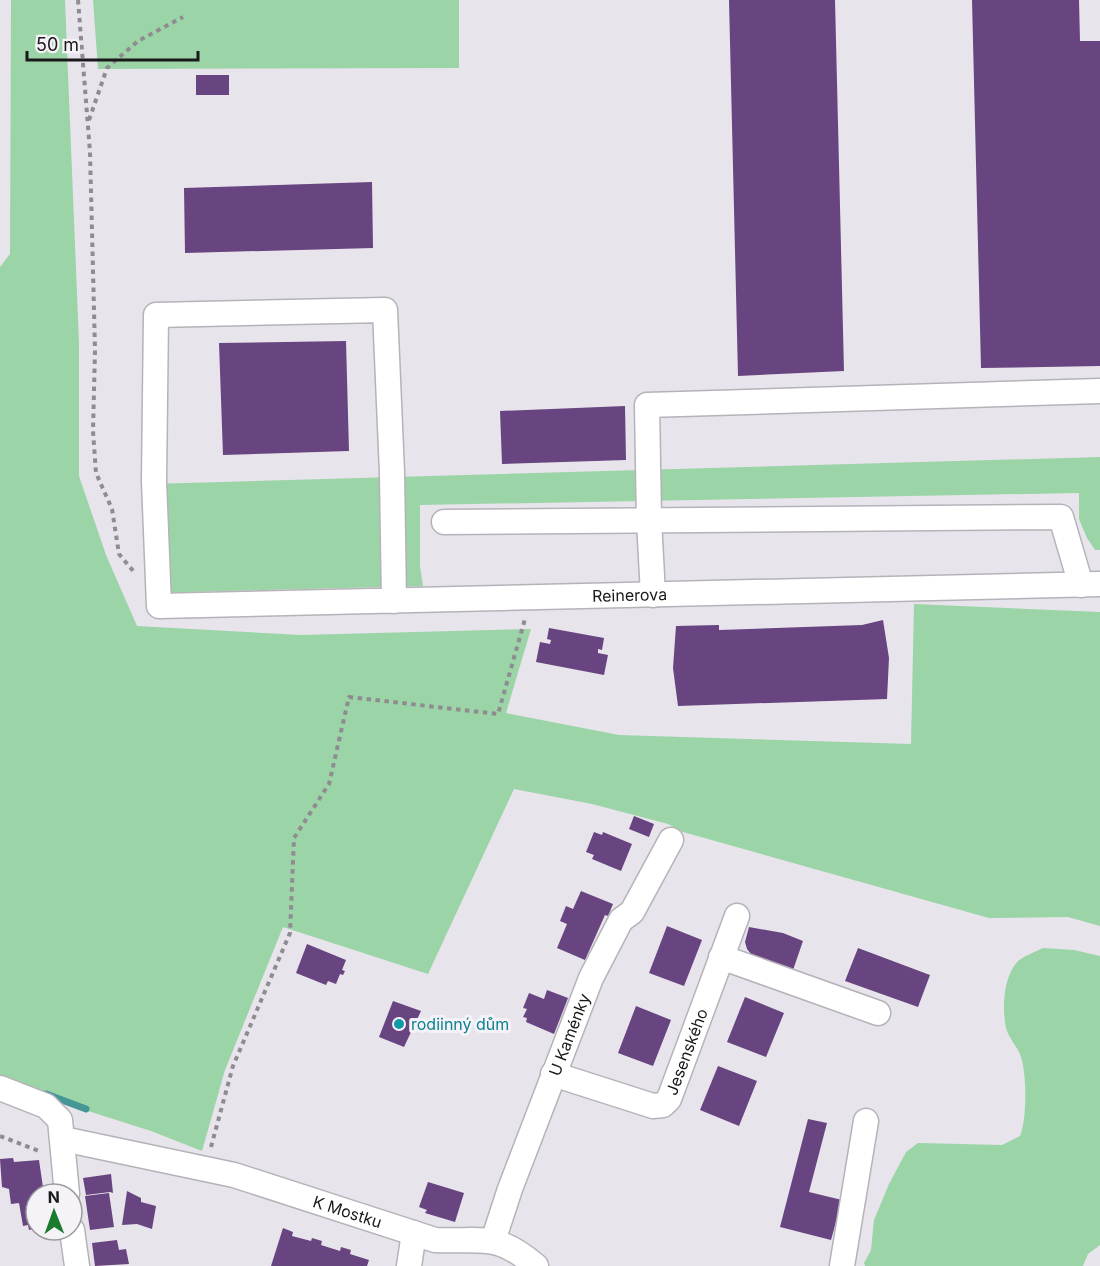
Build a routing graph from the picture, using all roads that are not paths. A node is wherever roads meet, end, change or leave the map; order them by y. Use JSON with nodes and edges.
{"nodes":[{"id":1,"x":1100,"y":391,"type":"edge"},
{"id":2,"x":649,"y":520,"type":"junction"},
{"id":3,"x":444,"y":522,"type":"dead end"},
{"id":4,"x":1090,"y":585,"type":"edge"},
{"id":5,"x":653,"y":595,"type":"junction"},
{"id":6,"x":394,"y":601,"type":"junction"},
{"id":7,"x":671,"y":840,"type":"dead end"},
{"id":8,"x":737,"y":916,"type":"dead end"},
{"id":9,"x":721,"y":957,"type":"junction"},
{"id":10,"x":878,"y":1013,"type":"dead end"},
{"id":11,"x":553,"y":1074,"type":"junction"},
{"id":12,"x":0,"y":1088,"type":"edge"},
{"id":13,"x":866,"y":1121,"type":"dead end"},
{"id":14,"x":63,"y":1139,"type":"junction"},
{"id":15,"x":66,"y":1182,"type":"edge"},
{"id":16,"x":414,"y":1233,"type":"junction"},
{"id":17,"x":493,"y":1241,"type":"junction"},
{"id":18,"x":74,"y":1242,"type":"edge"},
{"id":19,"x":77,"y":1266,"type":"edge"},
{"id":20,"x":409,"y":1266,"type":"edge"},
{"id":21,"x":536,"y":1266,"type":"edge"},
{"id":22,"x":842,"y":1266,"type":"edge"}],
"edges":[{"from":1,"to":2,"type":"street"},
{"from":2,"to":3,"type":"street"},
{"from":2,"to":4,"type":"street"},
{"from":2,"to":5,"type":"street"},
{"from":4,"to":5,"type":"street","name":"Reinerova"},
{"from":5,"to":6,"type":"street","name":"Reinerova"},
{"from":6,"to":6,"type":"street","name":"Reinerova"},
{"from":7,"to":11,"type":"street","name":"U Kaménky"},
{"from":8,"to":9,"type":"street","name":"Jesenského"},
{"from":9,"to":10,"type":"street"},
{"from":9,"to":11,"type":"street","name":"Jesenského"},
{"from":11,"to":17,"type":"street","name":"U Kaménky"},
{"from":12,"to":14,"type":"street"},
{"from":13,"to":22,"type":"street"},
{"from":14,"to":15,"type":"street"},
{"from":14,"to":16,"type":"street","name":"K Mostku"},
{"from":16,"to":17,"type":"street","name":"K Mostku"},
{"from":16,"to":20,"type":"street"},
{"from":17,"to":21,"type":"street"},
{"from":18,"to":19,"type":"street"}]}
